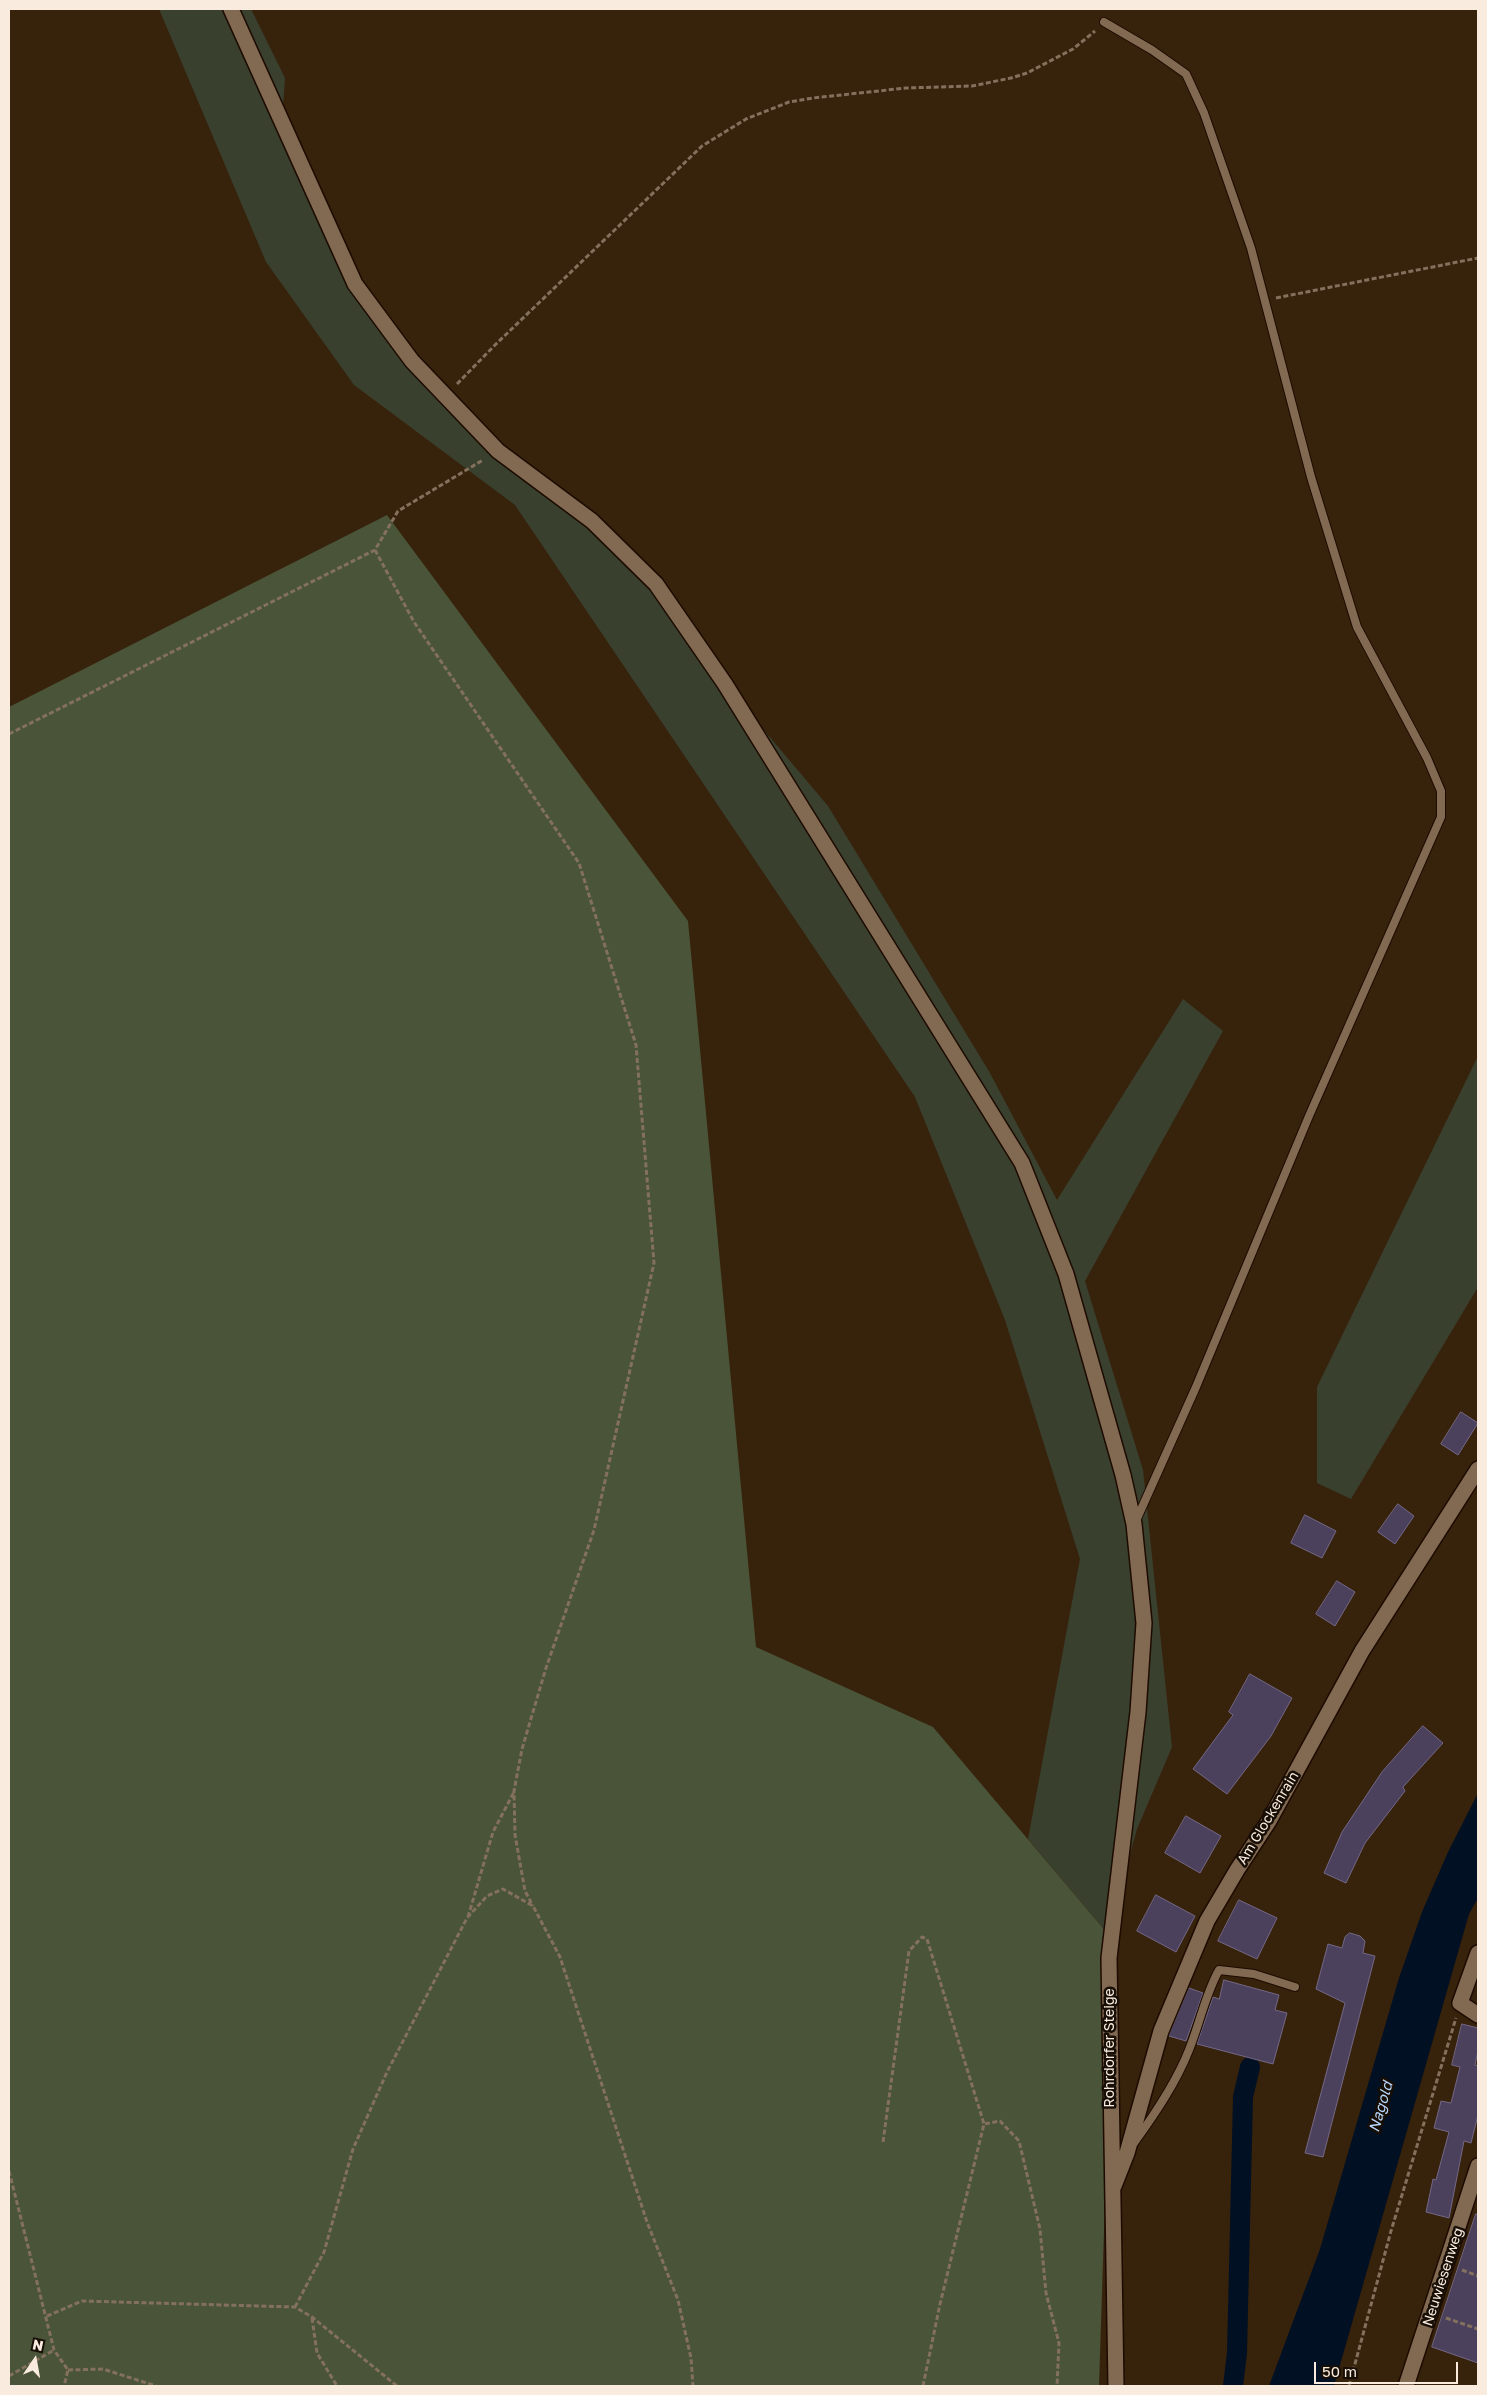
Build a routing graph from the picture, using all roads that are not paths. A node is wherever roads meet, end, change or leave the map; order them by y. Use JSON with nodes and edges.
{"nodes":[{"id":1,"x":231,"y":9,"type":"edge"},
{"id":2,"x":240,"y":9,"type":"edge"},
{"id":3,"x":1104,"y":22,"type":"road end"},
{"id":4,"x":239,"y":26,"type":"junction"},
{"id":5,"x":1478,"y":1469,"type":"edge"},
{"id":6,"x":1134,"y":1524,"type":"junction"},
{"id":7,"x":1478,"y":1953,"type":"edge"},
{"id":8,"x":1295,"y":1986,"type":"dead end"},
{"id":9,"x":1478,"y":2015,"type":"edge"},
{"id":10,"x":1127,"y":2153,"type":"junction"},
{"id":11,"x":1478,"y":2166,"type":"edge"},
{"id":12,"x":1111,"y":2192,"type":"junction"},
{"id":13,"x":1116,"y":2386,"type":"edge"},
{"id":14,"x":1406,"y":2386,"type":"edge"}],
"edges":[{"from":1,"to":4,"type":"street","name":"Rohrdorfer Steige"},
{"from":2,"to":4,"type":"lane"},
{"from":3,"to":6,"type":"lane"},
{"from":4,"to":6,"type":"street","name":"Rohrdorfer Steige"},
{"from":5,"to":10,"type":"street","name":"Am Glockenrain"},
{"from":6,"to":12,"type":"street","name":"Rohrdorfer Steige"},
{"from":7,"to":9,"type":"street"},
{"from":8,"to":10,"type":"lane"},
{"from":10,"to":12,"type":"street","name":"Am Glockenrain"},
{"from":11,"to":14,"type":"street","name":"Neuwiesenweg"},
{"from":12,"to":13,"type":"street","name":"Rohrdorfer Steige"}]}
